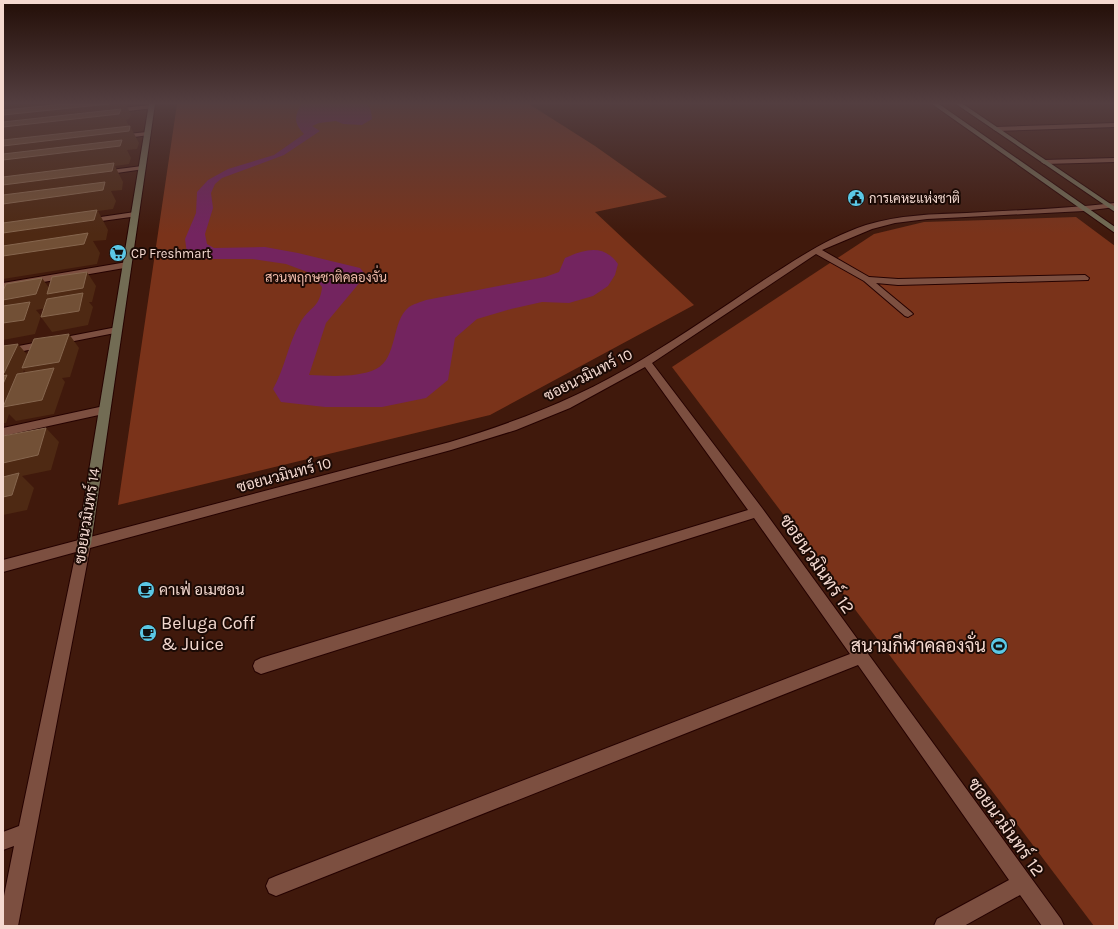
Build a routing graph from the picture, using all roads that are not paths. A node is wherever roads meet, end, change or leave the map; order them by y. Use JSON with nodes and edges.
{"nodes":[{"id":1,"x":145,"y":147,"type":"edge"},
{"id":2,"x":997,"y":147,"type":"edge"},
{"id":3,"x":1023,"y":147,"type":"edge"},
{"id":4,"x":1115,"y":160,"type":"edge"},
{"id":5,"x":1044,"y":162,"type":"junction"},
{"id":6,"x":142,"y":168,"type":"junction"},
{"id":7,"x":96,"y":174,"type":"edge"},
{"id":8,"x":1113,"y":207,"type":"edge"},
{"id":9,"x":1084,"y":209,"type":"junction"},
{"id":10,"x":135,"y":214,"type":"junction"},
{"id":11,"x":80,"y":222,"type":"edge"},
{"id":12,"x":1115,"y":230,"type":"edge"},
{"id":13,"x":816,"y":250,"type":"junction"},
{"id":14,"x":127,"y":265,"type":"junction"},
{"id":15,"x":1086,"y":278,"type":"dead end"},
{"id":16,"x":867,"y":279,"type":"junction"},
{"id":17,"x":3,"y":286,"type":"edge"},
{"id":18,"x":908,"y":314,"type":"dead end"},
{"id":19,"x":117,"y":330,"type":"junction"},
{"id":20,"x":3,"y":352,"type":"edge"},
{"id":21,"x":646,"y":362,"type":"junction"},
{"id":22,"x":104,"y":410,"type":"junction"},
{"id":23,"x":3,"y":432,"type":"edge"},
{"id":24,"x":757,"y":512,"type":"junction"},
{"id":25,"x":84,"y":544,"type":"junction"},
{"id":26,"x":3,"y":566,"type":"edge"},
{"id":27,"x":860,"y":657,"type":"junction"},
{"id":28,"x":261,"y":666,"type":"dead end"},
{"id":29,"x":26,"y":833,"type":"junction"},
{"id":30,"x":3,"y":841,"type":"edge"},
{"id":31,"x":1023,"y":883,"type":"junction"},
{"id":32,"x":276,"y":886,"type":"dead end"},
{"id":33,"x":8,"y":926,"type":"edge"},
{"id":34,"x":944,"y":926,"type":"edge"},
{"id":35,"x":1054,"y":926,"type":"edge"}],
"edges":[{"from":1,"to":6,"type":"street","name":"ซอยนวมินทร์ 14"},
{"from":2,"to":9,"type":"street"},
{"from":3,"to":5,"type":"street"},
{"from":4,"to":5,"type":"street"},
{"from":5,"to":8,"type":"street"},
{"from":6,"to":7,"type":"street"},
{"from":6,"to":10,"type":"street","name":"ซอยนวมินทร์ 14"},
{"from":8,"to":9,"type":"street","name":"ซอยนวมินทร์ 10"},
{"from":9,"to":12,"type":"street"},
{"from":9,"to":13,"type":"street","name":"ซอยนวมินทร์ 10"},
{"from":10,"to":11,"type":"street"},
{"from":10,"to":14,"type":"street","name":"ซอยนวมินทร์ 14"},
{"from":13,"to":16,"type":"street"},
{"from":13,"to":21,"type":"street","name":"ซอยนวมินทร์ 10"},
{"from":14,"to":17,"type":"street"},
{"from":14,"to":19,"type":"street","name":"ซอยนวมินทร์ 14"},
{"from":15,"to":16,"type":"street"},
{"from":16,"to":18,"type":"street"},
{"from":19,"to":20,"type":"street"},
{"from":19,"to":22,"type":"street","name":"ซอยนวมินทร์ 14"},
{"from":21,"to":24,"type":"street","name":"ซอยนวมินทร์ 12"},
{"from":21,"to":25,"type":"street","name":"ซอยนวมินทร์ 10"},
{"from":22,"to":23,"type":"street"},
{"from":22,"to":25,"type":"street","name":"ซอยนวมินทร์ 14"},
{"from":24,"to":27,"type":"street","name":"ซอยนวมินทร์ 12"},
{"from":24,"to":28,"type":"street"},
{"from":25,"to":26,"type":"street","name":"ซอยนวมินทร์ 10"},
{"from":25,"to":29,"type":"street","name":"ซอยนวมินทร์ 14"},
{"from":27,"to":31,"type":"street","name":"ซอยนวมินทร์ 12"},
{"from":27,"to":32,"type":"street"},
{"from":29,"to":30,"type":"street"},
{"from":29,"to":33,"type":"street","name":"ซอยนวมินทร์ 14"},
{"from":31,"to":34,"type":"street"},
{"from":31,"to":35,"type":"street","name":"ซอยนวมินทร์ 12"}]}
